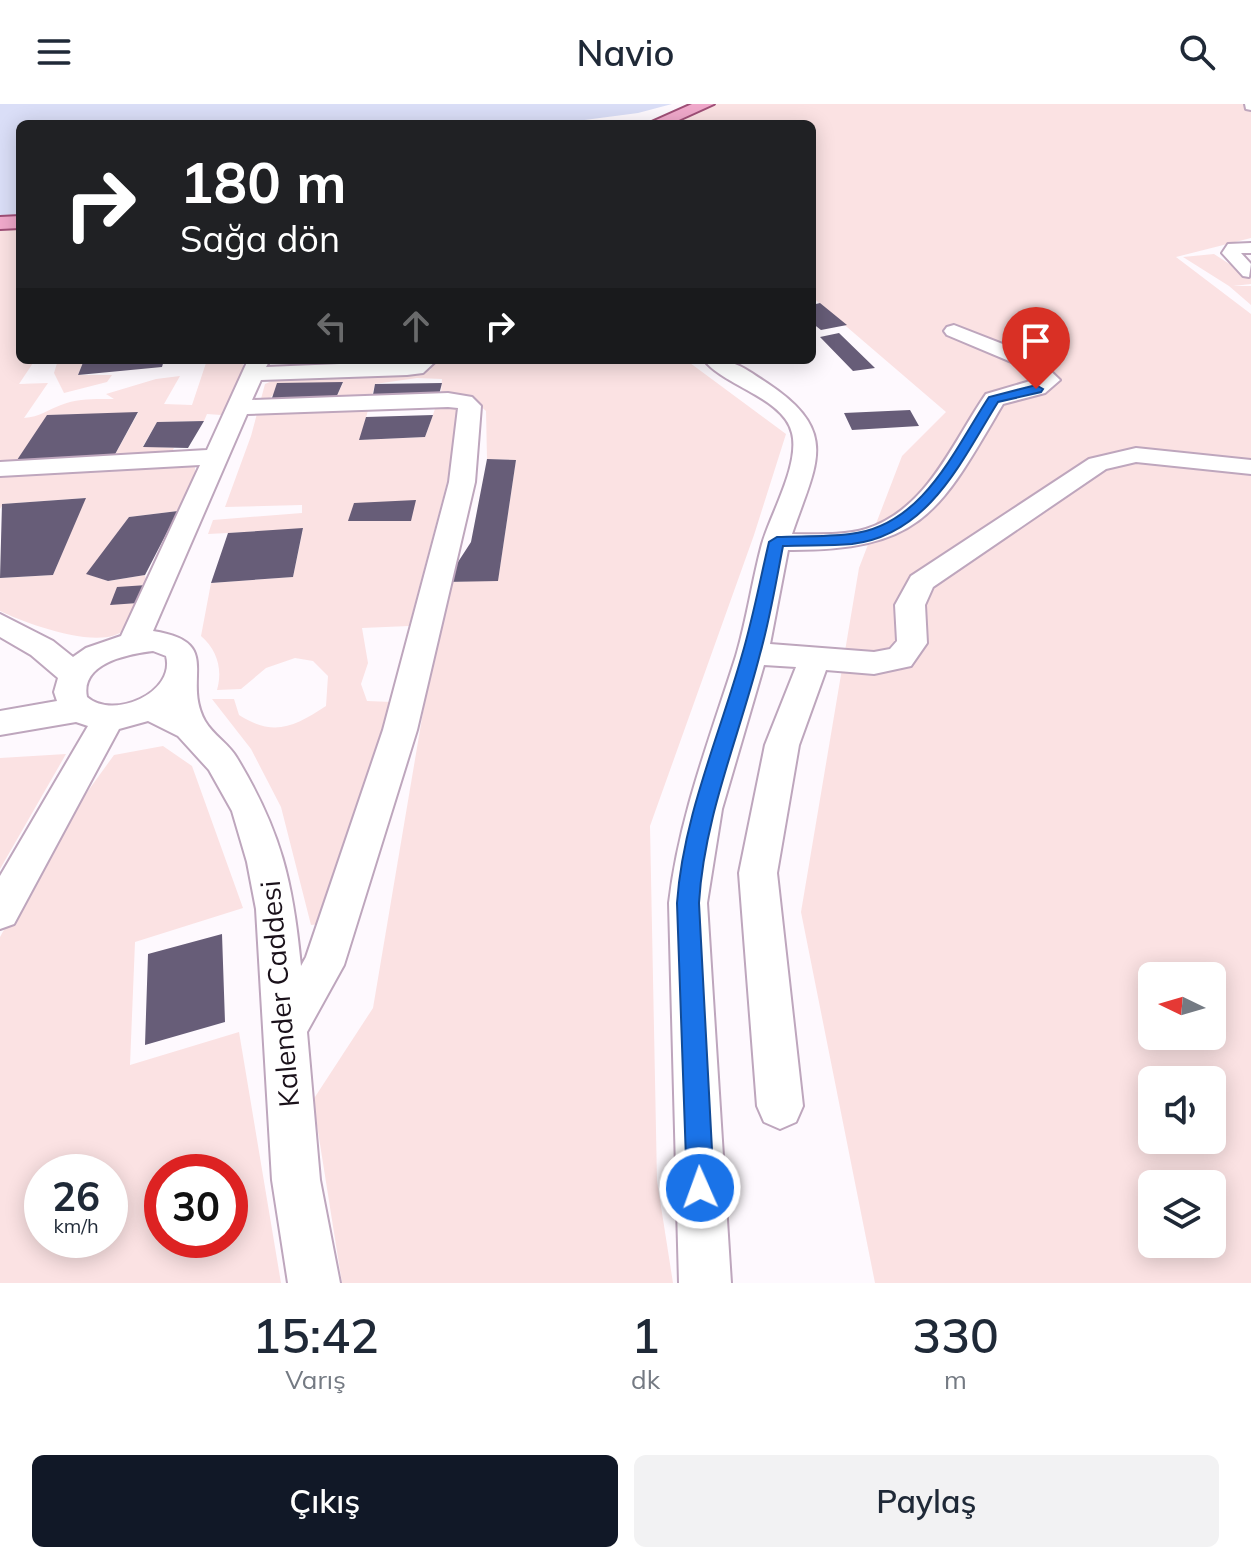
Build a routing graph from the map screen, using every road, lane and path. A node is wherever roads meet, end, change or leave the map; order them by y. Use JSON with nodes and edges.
{"nodes":[{"id":1,"x":706,"y":104,"type":"edge"},
{"id":2,"x":665,"y":120,"type":"edge"},
{"id":3,"x":1251,"y":248,"type":"edge"},
{"id":4,"x":1249,"y":272,"type":"edge"},
{"id":5,"x":954,"y":331,"type":"dead end"},
{"id":6,"x":420,"y":364,"type":"edge"},
{"id":7,"x":721,"y":364,"type":"edge"},
{"id":8,"x":256,"y":367,"type":"edge"},
{"id":9,"x":239,"y":407,"type":"junction"},
{"id":10,"x":216,"y":457,"type":"junction"},
{"id":11,"x":1251,"y":467,"type":"edge"},
{"id":12,"x":0,"y":469,"type":"edge"},
{"id":13,"x":777,"y":542,"type":"junction"},
{"id":14,"x":0,"y":624,"type":"edge"},
{"id":15,"x":134,"y":641,"type":"junction"},
{"id":16,"x":42,"y":648,"type":"junction"},
{"id":17,"x":103,"y":651,"type":"junction"},
{"id":18,"x":752,"y":653,"type":"junction"},
{"id":19,"x":814,"y":660,"type":"junction"},
{"id":20,"x":178,"y":685,"type":"junction"},
{"id":21,"x":82,"y":698,"type":"junction"},
{"id":22,"x":149,"y":708,"type":"junction"},
{"id":23,"x":0,"y":723,"type":"edge"},
{"id":24,"x":190,"y":727,"type":"junction"},
{"id":25,"x":0,"y":912,"type":"edge"},
{"id":26,"x":283,"y":1032,"type":"junction"},
{"id":27,"x":780,"y":1106,"type":"dead end"},
{"id":28,"x":314,"y":1283,"type":"edge"},
{"id":29,"x":705,"y":1283,"type":"edge"}],
"edges":[{"from":1,"to":2,"type":"main road"},
{"from":3,"to":4,"type":"street"},
{"from":5,"to":13,"type":"street"},
{"from":6,"to":8,"type":"street"},
{"from":7,"to":13,"type":"street"},
{"from":8,"to":9,"type":"street"},
{"from":9,"to":10,"type":"street"},
{"from":9,"to":26,"type":"street"},
{"from":10,"to":12,"type":"street"},
{"from":10,"to":15,"type":"street"},
{"from":11,"to":19,"type":"street"},
{"from":13,"to":18,"type":"street"},
{"from":14,"to":16,"type":"street"},
{"from":15,"to":17,"type":"street"},
{"from":15,"to":20,"type":"street"},
{"from":16,"to":17,"type":"street"},
{"from":16,"to":21,"type":"street"},
{"from":17,"to":21,"type":"street"},
{"from":18,"to":19,"type":"street"},
{"from":18,"to":29,"type":"street"},
{"from":19,"to":27,"type":"street"},
{"from":20,"to":22,"type":"street"},
{"from":20,"to":24,"type":"street"},
{"from":21,"to":22,"type":"street"},
{"from":21,"to":23,"type":"street"},
{"from":21,"to":25,"type":"street"},
{"from":22,"to":24,"type":"street"},
{"from":24,"to":26,"type":"street","name":"Kalender Caddesi"},
{"from":26,"to":28,"type":"street","name":"Kalender Caddesi"}]}
